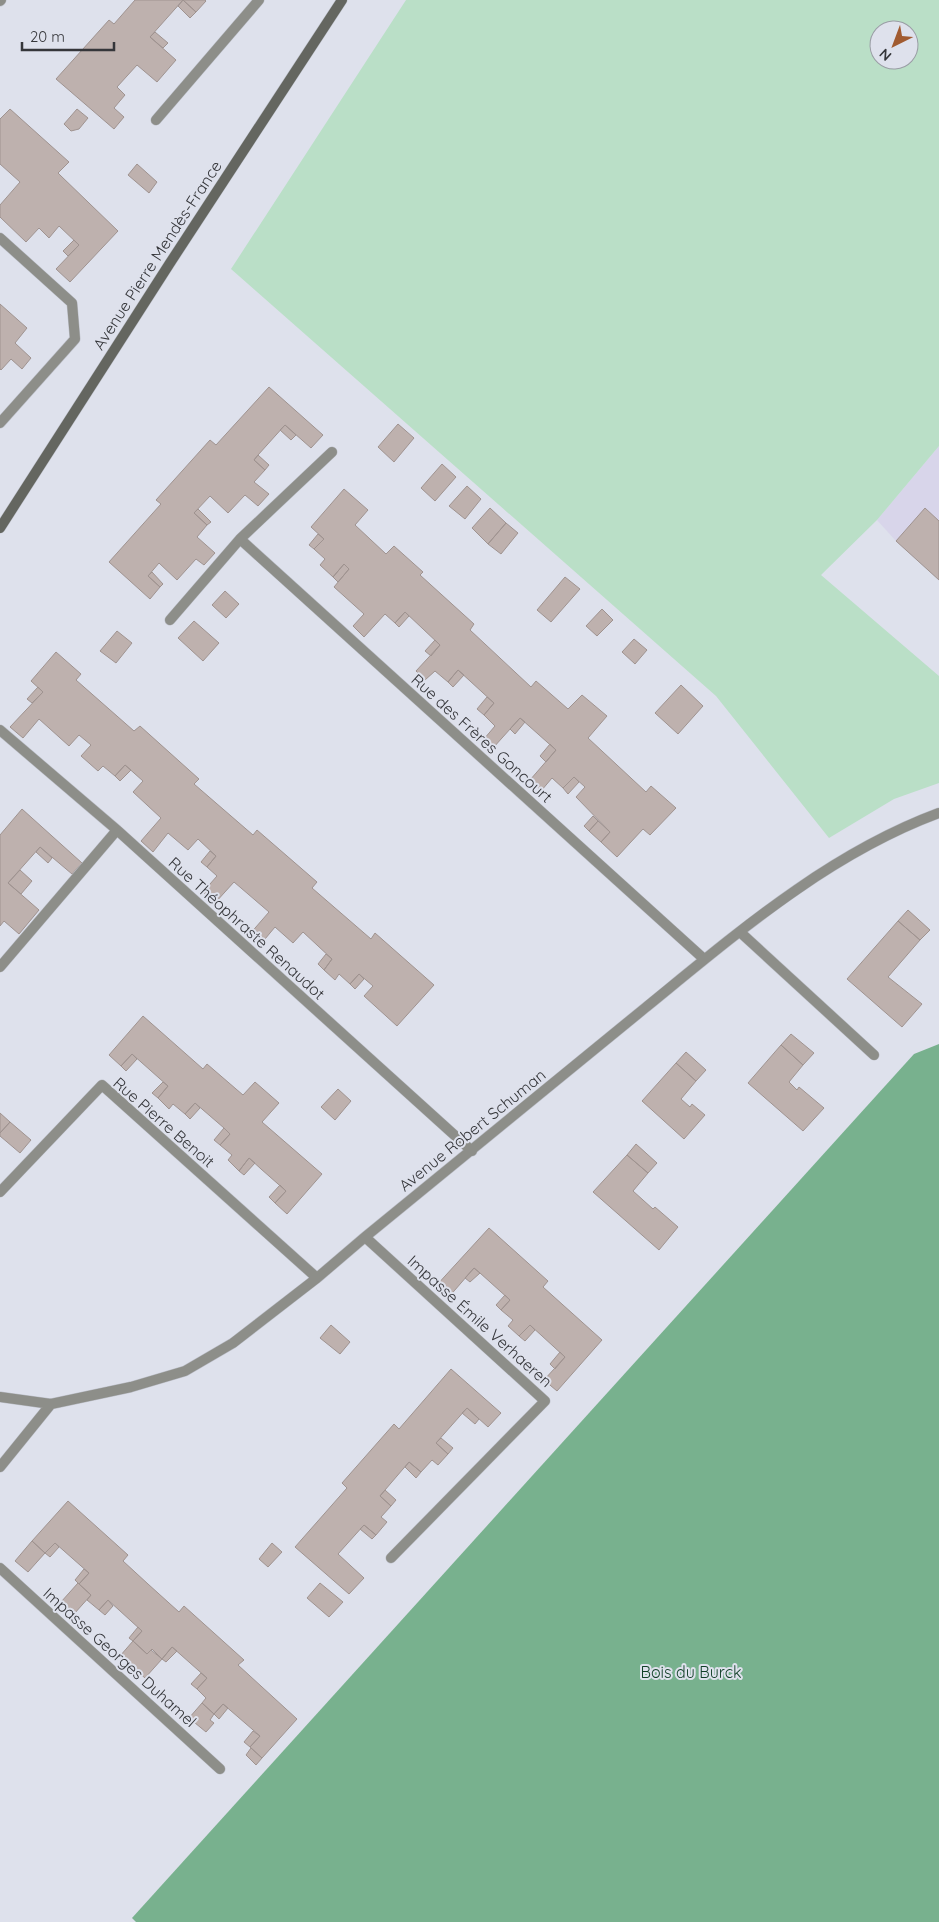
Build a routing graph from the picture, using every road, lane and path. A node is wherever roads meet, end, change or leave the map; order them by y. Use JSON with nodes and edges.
{"nodes":[{"id":1,"x":259,"y":0,"type":"edge"},
{"id":2,"x":342,"y":0,"type":"edge"},
{"id":3,"x":156,"y":120,"type":"dead end"},
{"id":4,"x":0,"y":238,"type":"edge"},
{"id":5,"x":0,"y":423,"type":"edge"},
{"id":6,"x":332,"y":452,"type":"dead end"},
{"id":7,"x":0,"y":528,"type":"edge"},
{"id":8,"x":240,"y":539,"type":"junction"},
{"id":9,"x":170,"y":620,"type":"dead end"},
{"id":10,"x":0,"y":730,"type":"edge"},
{"id":11,"x":939,"y":813,"type":"edge"},
{"id":12,"x":117,"y":830,"type":"junction"},
{"id":13,"x":740,"y":932,"type":"junction"},
{"id":14,"x":704,"y":959,"type":"junction"},
{"id":15,"x":0,"y":967,"type":"edge"},
{"id":16,"x":874,"y":1055,"type":"dead end"},
{"id":17,"x":472,"y":1151,"type":"junction"},
{"id":18,"x":0,"y":1192,"type":"edge"},
{"id":19,"x":365,"y":1237,"type":"junction"},
{"id":20,"x":317,"y":1278,"type":"junction"},
{"id":21,"x":0,"y":1397,"type":"edge"},
{"id":22,"x":51,"y":1404,"type":"junction"},
{"id":23,"x":0,"y":1466,"type":"edge"},
{"id":24,"x":391,"y":1558,"type":"dead end"},
{"id":25,"x":0,"y":1568,"type":"edge"},
{"id":26,"x":220,"y":1768,"type":"dead end"}],
"edges":[{"from":1,"to":3,"type":"street"},
{"from":2,"to":7,"type":"main road","name":"Avenue Pierre Mendès-France"},
{"from":4,"to":5,"type":"street"},
{"from":6,"to":8,"type":"street"},
{"from":8,"to":9,"type":"street"},
{"from":8,"to":14,"type":"street","name":"Rue des Frères Goncourt"},
{"from":10,"to":12,"type":"street","name":"Rue Théophraste Renaudot"},
{"from":11,"to":13,"type":"street","name":"Avenue Robert Schuman"},
{"from":12,"to":15,"type":"street"},
{"from":12,"to":17,"type":"street","name":"Rue Théophraste Renaudot"},
{"from":13,"to":14,"type":"street","name":"Avenue Robert Schuman"},
{"from":13,"to":16,"type":"street"},
{"from":14,"to":17,"type":"street","name":"Avenue Robert Schuman"},
{"from":17,"to":19,"type":"street","name":"Avenue Robert Schuman"},
{"from":18,"to":20,"type":"street","name":"Rue Pierre Benoit"},
{"from":19,"to":20,"type":"street","name":"Avenue Robert Schuman"},
{"from":19,"to":24,"type":"street","name":"Impasse Émile Verhaeren"},
{"from":20,"to":22,"type":"street","name":"Avenue Robert Schuman"},
{"from":21,"to":22,"type":"street","name":"Avenue Robert Schuman"},
{"from":22,"to":23,"type":"street"},
{"from":25,"to":26,"type":"street","name":"Impasse Georges Duhamel"}]}
